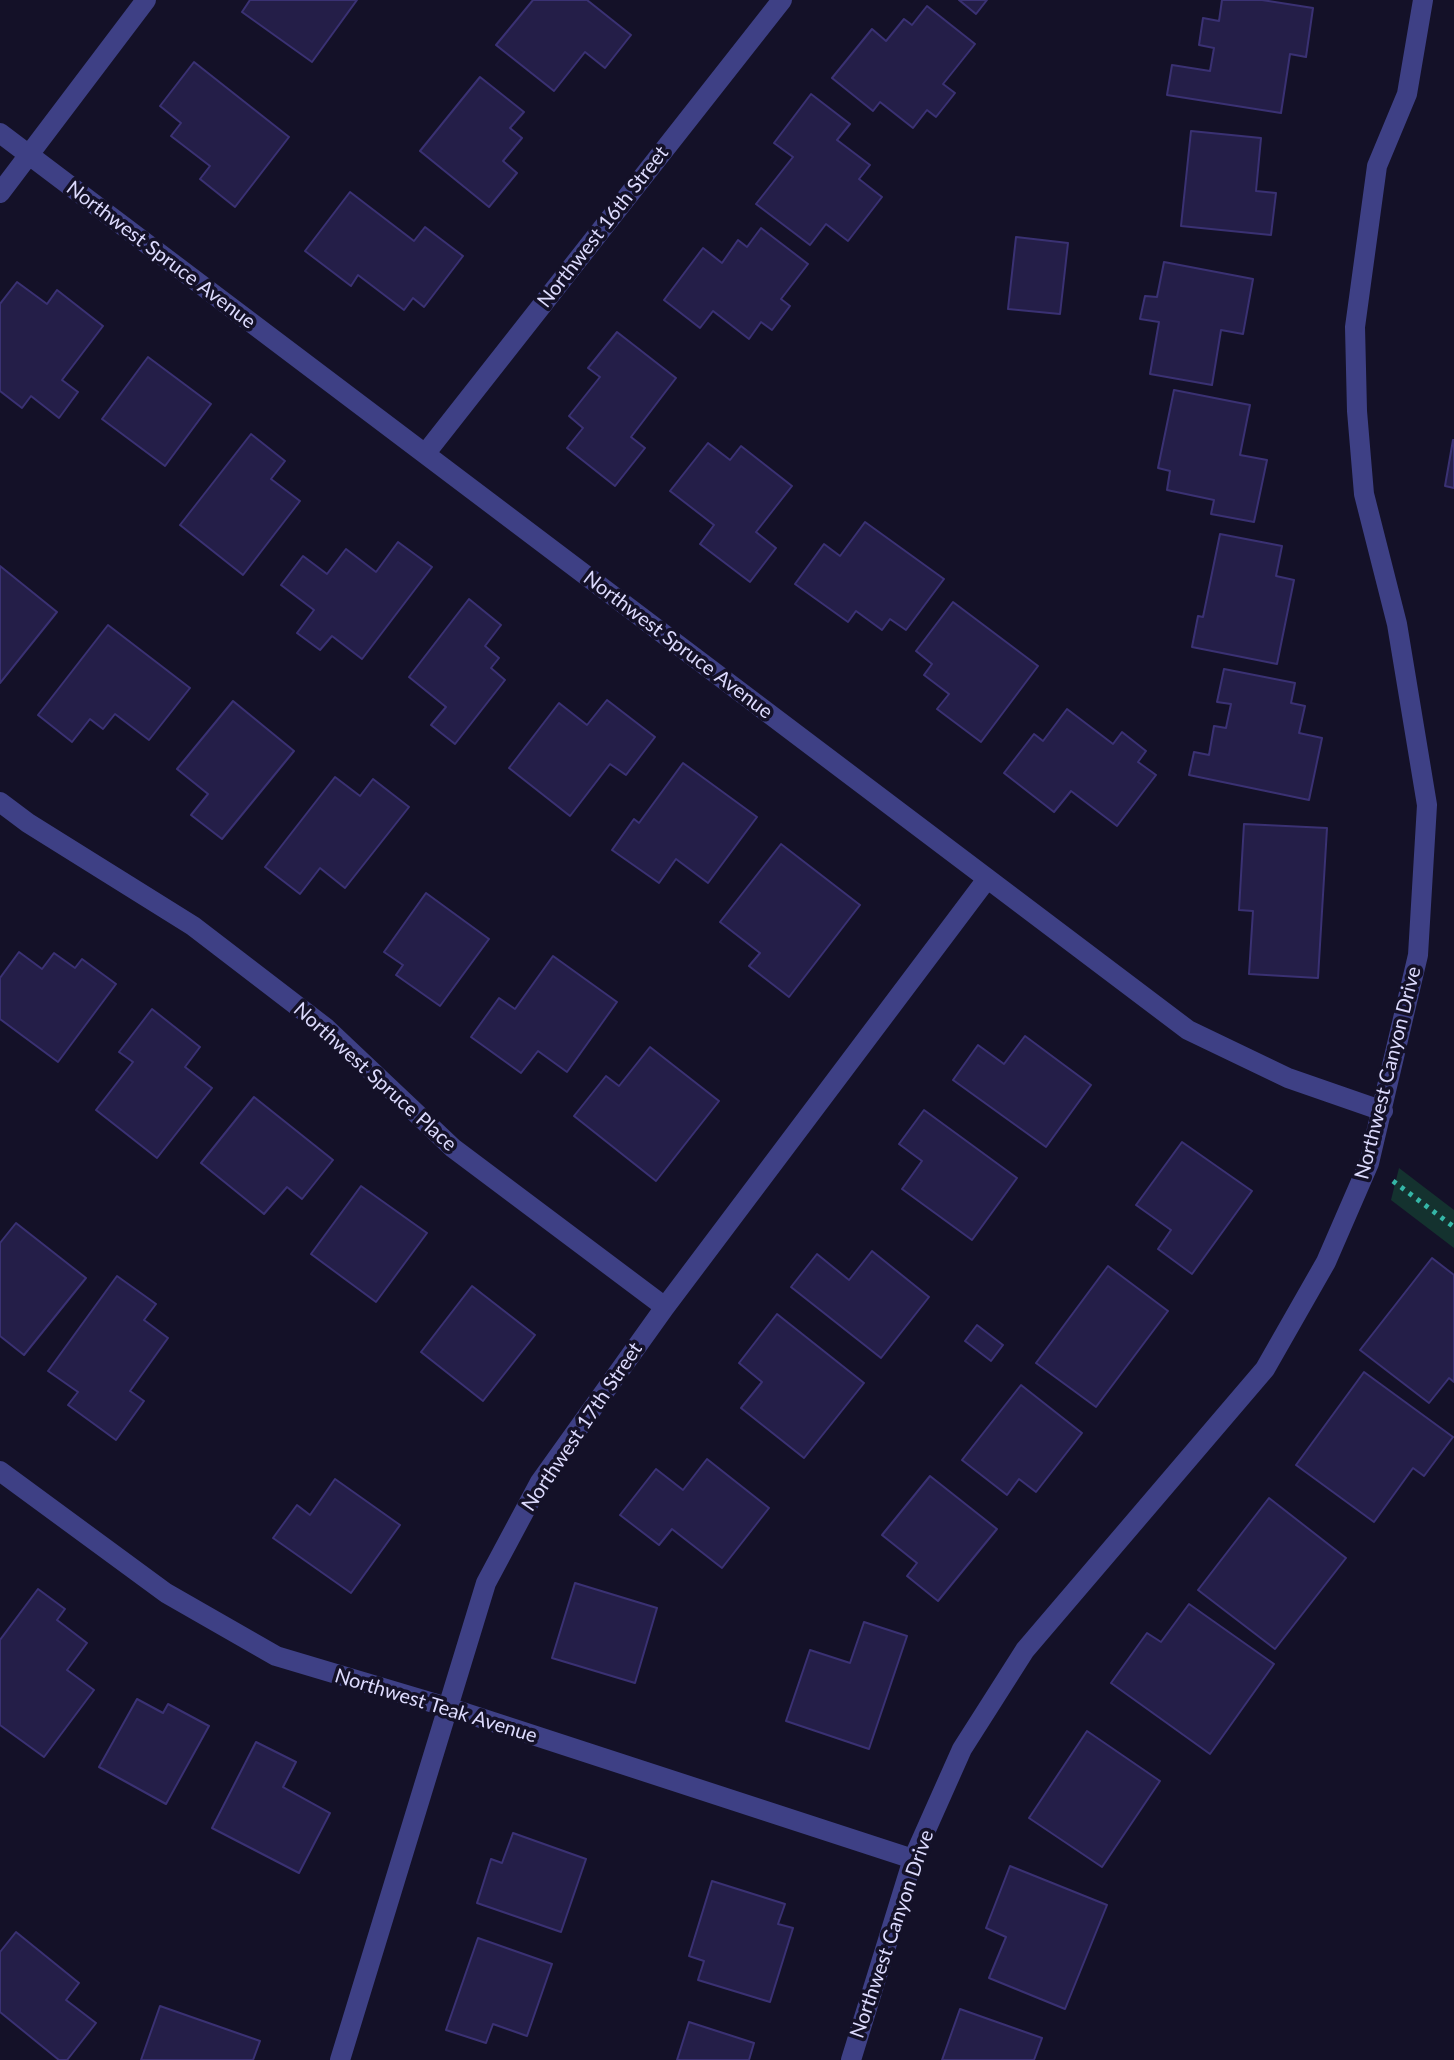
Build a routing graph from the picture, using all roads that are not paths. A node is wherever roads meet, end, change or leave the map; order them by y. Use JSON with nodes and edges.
{"nodes":[{"id":1,"x":146,"y":0,"type":"edge"},
{"id":2,"x":782,"y":0,"type":"edge"},
{"id":3,"x":1423,"y":0,"type":"edge"},
{"id":4,"x":0,"y":133,"type":"edge"},
{"id":5,"x":29,"y":155,"type":"junction"},
{"id":6,"x":0,"y":193,"type":"edge"},
{"id":7,"x":425,"y":454,"type":"junction"},
{"id":8,"x":0,"y":802,"type":"edge"},
{"id":9,"x":987,"y":879,"type":"junction"},
{"id":10,"x":1383,"y":1111,"type":"junction"},
{"id":11,"x":665,"y":1307,"type":"junction"},
{"id":12,"x":0,"y":1471,"type":"edge"},
{"id":13,"x":447,"y":1707,"type":"junction"},
{"id":14,"x":913,"y":1859,"type":"junction"},
{"id":15,"x":340,"y":2060,"type":"edge"},
{"id":16,"x":851,"y":2060,"type":"edge"}],
"edges":[{"from":1,"to":5,"type":"street"},
{"from":2,"to":7,"type":"street","name":"Northwest 16th Street"},
{"from":3,"to":10,"type":"street","name":"Northwest Canyon Drive"},
{"from":4,"to":5,"type":"street","name":"Northwest Spruce Avenue"},
{"from":5,"to":6,"type":"street"},
{"from":5,"to":7,"type":"street","name":"Northwest Spruce Avenue"},
{"from":7,"to":9,"type":"street","name":"Northwest Spruce Avenue"},
{"from":8,"to":11,"type":"street","name":"Northwest Spruce Place"},
{"from":9,"to":10,"type":"street","name":"Northwest Spruce Avenue"},
{"from":9,"to":11,"type":"street","name":"Northwest 17th Street"},
{"from":10,"to":14,"type":"street","name":"Northwest Canyon Drive"},
{"from":11,"to":13,"type":"street","name":"Northwest 17th Street"},
{"from":12,"to":13,"type":"street","name":"Northwest Teak Avenue"},
{"from":13,"to":14,"type":"street","name":"Northwest Teak Avenue"},
{"from":13,"to":15,"type":"street","name":"Northwest 17th Street"},
{"from":14,"to":16,"type":"street","name":"Northwest Canyon Drive"}]}
